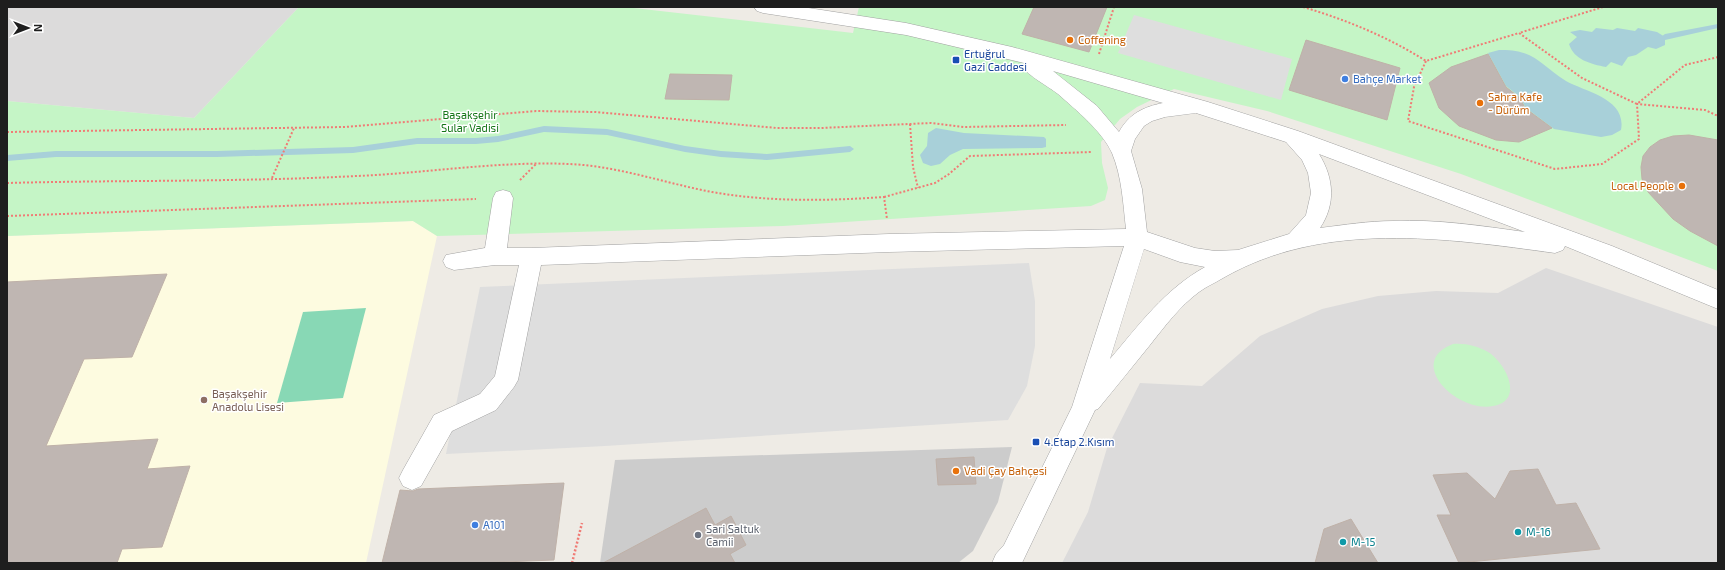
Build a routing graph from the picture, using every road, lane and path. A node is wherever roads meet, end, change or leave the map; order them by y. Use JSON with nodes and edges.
{"nodes":[{"id":1,"x":763,"y":7,"type":"edge"},
{"id":2,"x":1114,"y":7,"type":"edge"},
{"id":3,"x":1304,"y":7,"type":"edge"},
{"id":4,"x":1603,"y":7,"type":"edge"},
{"id":5,"x":1519,"y":32,"type":"junction"},
{"id":6,"x":1101,"y":47,"type":"dead end"},
{"id":7,"x":1012,"y":53,"type":"junction"},
{"id":8,"x":1718,"y":57,"type":"edge"},
{"id":9,"x":1426,"y":61,"type":"junction"},
{"id":10,"x":1637,"y":104,"type":"junction"},
{"id":11,"x":1208,"y":109,"type":"junction"},
{"id":12,"x":1718,"y":116,"type":"edge"},
{"id":13,"x":910,"y":124,"type":"junction"},
{"id":14,"x":1102,"y":124,"type":"junction"},
{"id":15,"x":294,"y":128,"type":"junction"},
{"id":16,"x":7,"y":132,"type":"edge"},
{"id":17,"x":1291,"y":136,"type":"junction"},
{"id":18,"x":1121,"y":151,"type":"junction"},
{"id":19,"x":272,"y":178,"type":"junction"},
{"id":20,"x":7,"y":183,"type":"edge"},
{"id":21,"x":918,"y":188,"type":"junction"},
{"id":22,"x":884,"y":196,"type":"junction"},
{"id":23,"x":502,"y":198,"type":"joint"},
{"id":24,"x":7,"y":216,"type":"edge"},
{"id":25,"x":1137,"y":236,"type":"junction"},
{"id":26,"x":1296,"y":240,"type":"junction"},
{"id":27,"x":890,"y":243,"type":"junction"},
{"id":28,"x":1604,"y":252,"type":"junction"},
{"id":29,"x":495,"y":256,"type":"junction"},
{"id":30,"x":532,"y":257,"type":"junction"},
{"id":31,"x":1238,"y":260,"type":"junction"},
{"id":32,"x":454,"y":261,"type":"dead end"},
{"id":33,"x":1718,"y":300,"type":"edge"},
{"id":34,"x":1084,"y":409,"type":"junction"},
{"id":35,"x":412,"y":478,"type":"dead end"},
{"id":36,"x":582,"y":523,"type":"dead end"},
{"id":37,"x":572,"y":563,"type":"edge"},
{"id":38,"x":1005,"y":563,"type":"edge"}],
"edges":[{"from":1,"to":7,"type":"street"},
{"from":2,"to":6,"type":"path"},
{"from":3,"to":9,"type":"path"},
{"from":4,"to":5,"type":"path"},
{"from":5,"to":9,"type":"path"},
{"from":5,"to":10,"type":"path"},
{"from":7,"to":11,"type":"street"},
{"from":7,"to":14,"type":"street"},
{"from":8,"to":10,"type":"path"},
{"from":9,"to":10,"type":"path"},
{"from":10,"to":12,"type":"path"},
{"from":11,"to":17,"type":"street"},
{"from":11,"to":18,"type":"street"},
{"from":13,"to":14,"type":"path"},
{"from":13,"to":15,"type":"path"},
{"from":13,"to":21,"type":"path"},
{"from":14,"to":18,"type":"street"},
{"from":15,"to":16,"type":"path"},
{"from":15,"to":19,"type":"path"},
{"from":17,"to":26,"type":"street"},
{"from":17,"to":28,"type":"street"},
{"from":18,"to":21,"type":"path"},
{"from":18,"to":25,"type":"street"},
{"from":19,"to":20,"type":"path"},
{"from":19,"to":22,"type":"path"},
{"from":21,"to":22,"type":"path"},
{"from":22,"to":27,"type":"path"},
{"from":23,"to":24,"type":"path"},
{"from":23,"to":29,"type":"street"},
{"from":25,"to":27,"type":"street"},
{"from":25,"to":31,"type":"street"},
{"from":25,"to":34,"type":"street"},
{"from":26,"to":28,"type":"street"},
{"from":26,"to":31,"type":"street"},
{"from":27,"to":30,"type":"street"},
{"from":28,"to":33,"type":"street"},
{"from":29,"to":30,"type":"street"},
{"from":29,"to":32,"type":"street"},
{"from":30,"to":35,"type":"street"},
{"from":31,"to":34,"type":"street"},
{"from":34,"to":38,"type":"street"},
{"from":36,"to":37,"type":"path"}]}
